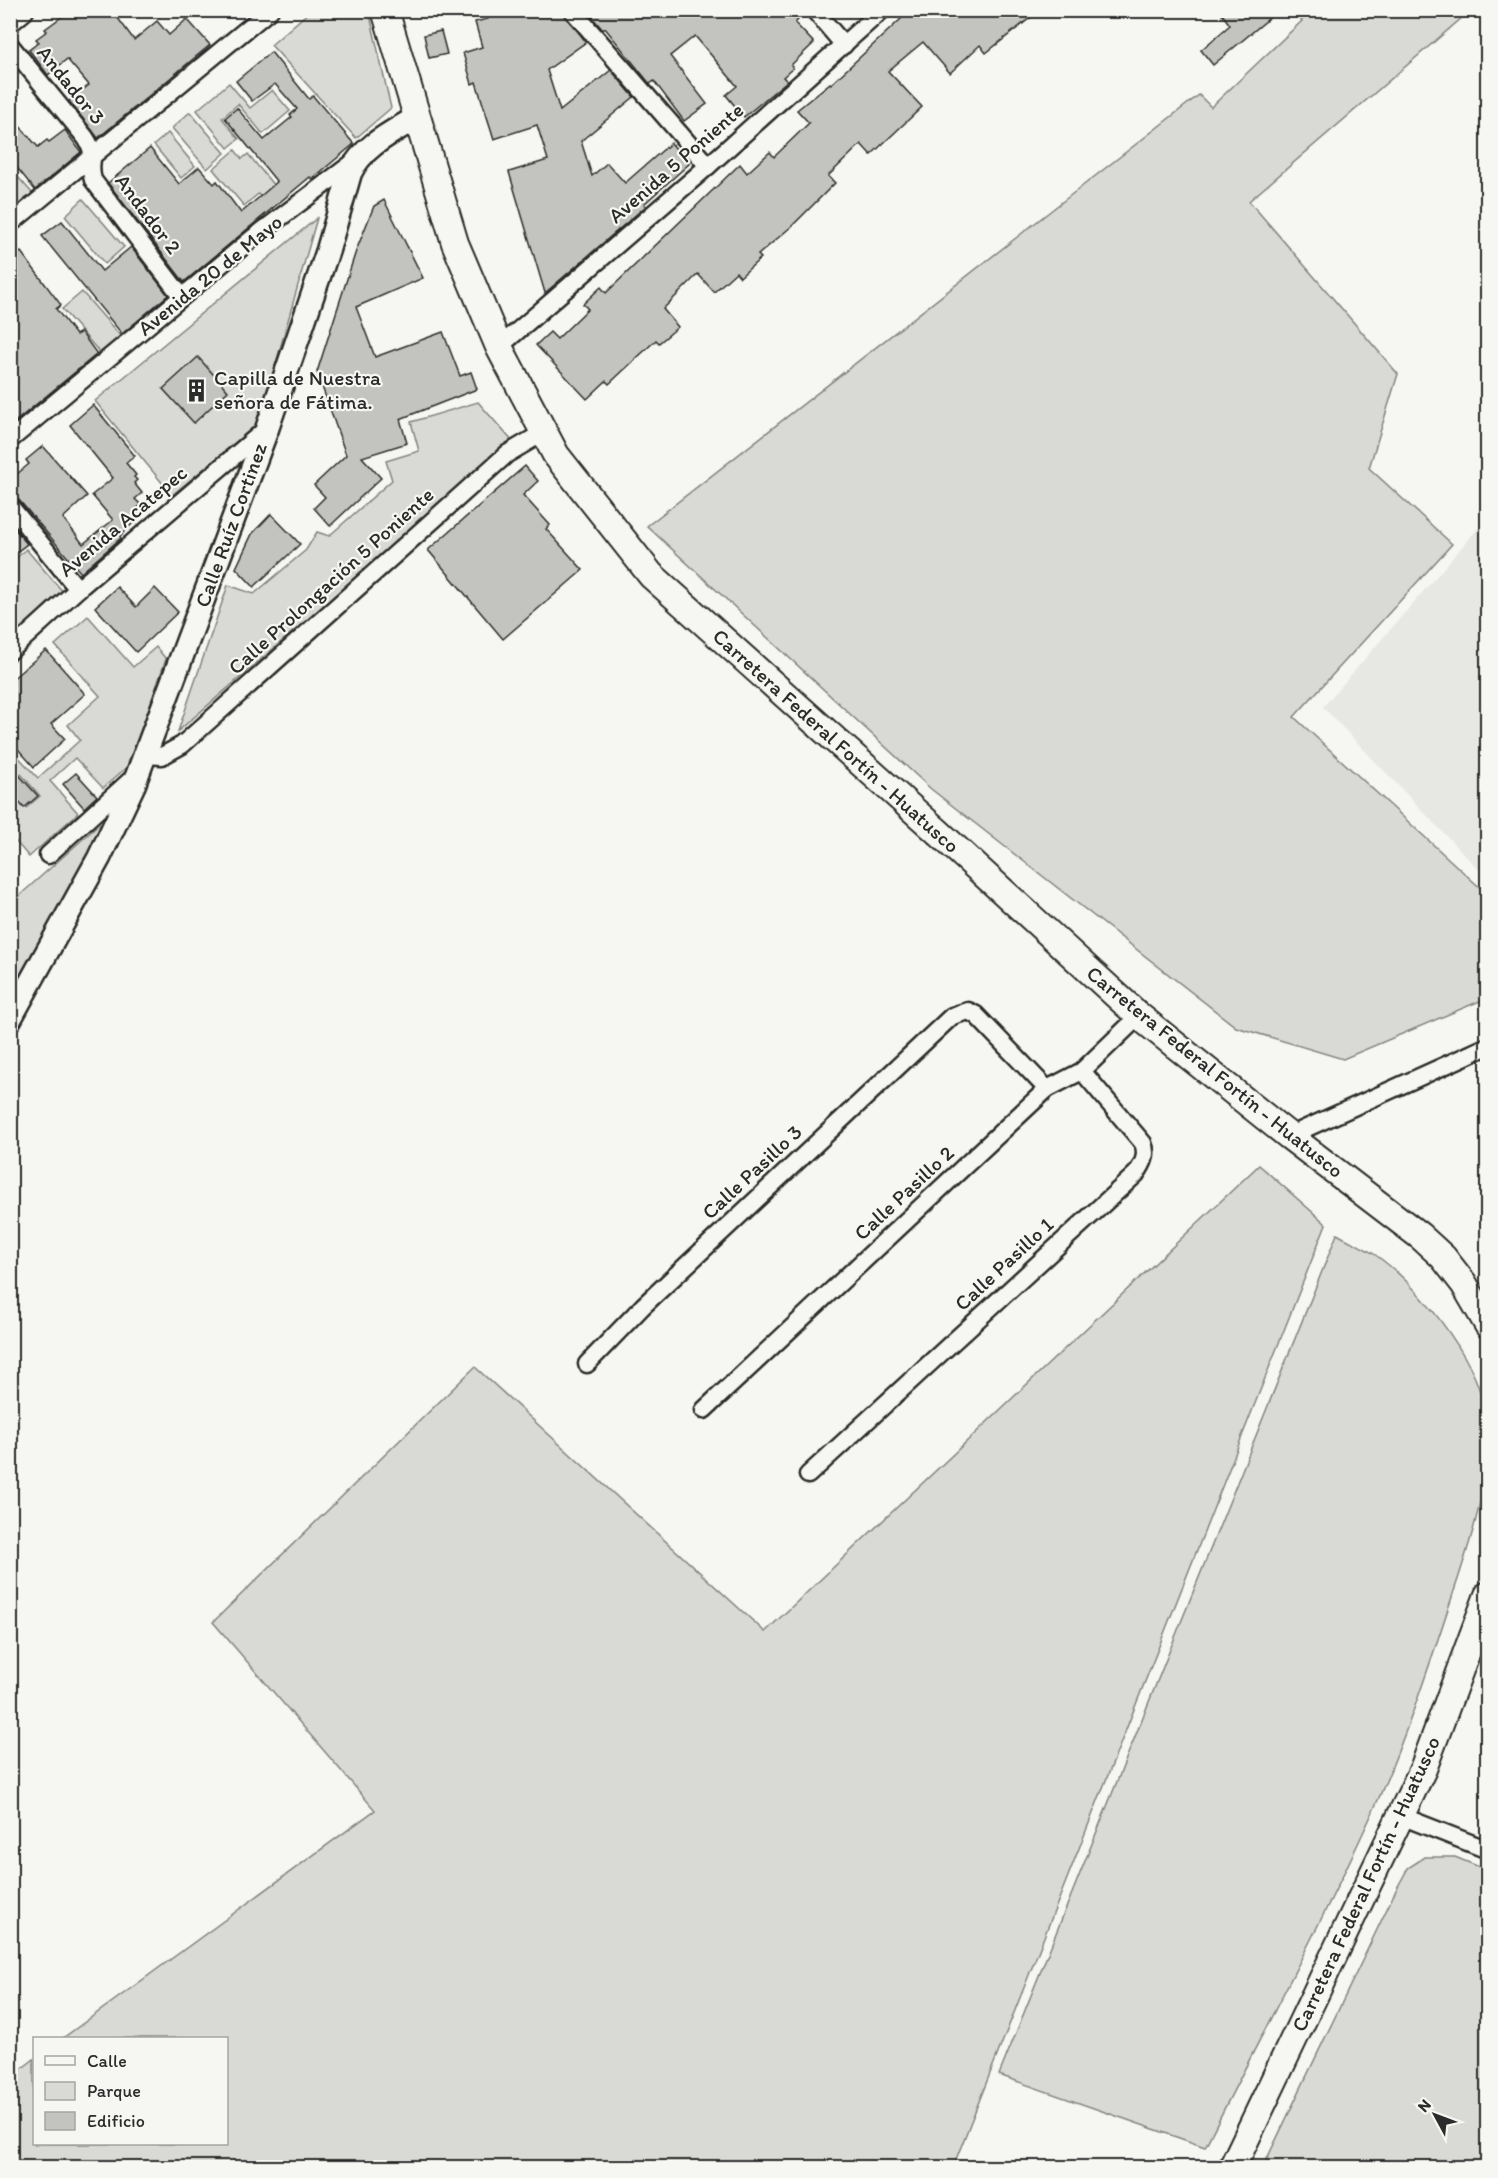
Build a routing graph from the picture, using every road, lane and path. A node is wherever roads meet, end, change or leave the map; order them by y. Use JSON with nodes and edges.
{"nodes":[{"id":1,"x":22,"y":10,"type":"edge"},
{"id":2,"x":270,"y":10,"type":"edge"},
{"id":3,"x":385,"y":10,"type":"edge"},
{"id":4,"x":572,"y":10,"type":"edge"},
{"id":5,"x":814,"y":10,"type":"edge"},
{"id":6,"x":882,"y":10,"type":"edge"},
{"id":7,"x":10,"y":20,"type":"edge"},
{"id":8,"x":10,"y":45,"type":"edge"},
{"id":9,"x":844,"y":45,"type":"junction"},
{"id":10,"x":416,"y":118,"type":"junction"},
{"id":11,"x":94,"y":154,"type":"junction"},
{"id":12,"x":355,"y":162,"type":"junction"},
{"id":13,"x":708,"y":166,"type":"junction"},
{"id":14,"x":10,"y":224,"type":"edge"},
{"id":15,"x":182,"y":297,"type":"junction"},
{"id":16,"x":499,"y":347,"type":"junction"},
{"id":17,"x":267,"y":429,"type":"junction"},
{"id":18,"x":544,"y":432,"type":"junction"},
{"id":19,"x":10,"y":440,"type":"edge"},
{"id":20,"x":10,"y":506,"type":"edge"},
{"id":21,"x":78,"y":589,"type":"junction"},
{"id":22,"x":10,"y":651,"type":"edge"},
{"id":23,"x":140,"y":771,"type":"junction"},
{"id":24,"x":48,"y":855,"type":"dead end"},
{"id":25,"x":1139,"y":1016,"type":"junction"},
{"id":26,"x":10,"y":1019,"type":"edge"},
{"id":27,"x":1488,"y":1046,"type":"edge"},
{"id":28,"x":1082,"y":1071,"type":"junction"},
{"id":29,"x":1047,"y":1089,"type":"junction"},
{"id":30,"x":1289,"y":1136,"type":"junction"},
{"id":31,"x":1488,"y":1325,"type":"edge"},
{"id":32,"x":586,"y":1364,"type":"dead end"},
{"id":33,"x":704,"y":1410,"type":"dead end"},
{"id":34,"x":808,"y":1475,"type":"dead end"},
{"id":35,"x":1488,"y":1595,"type":"edge"},
{"id":36,"x":1401,"y":1816,"type":"junction"},
{"id":37,"x":1488,"y":1850,"type":"edge"},
{"id":38,"x":1232,"y":2168,"type":"edge"}],
"edges":[{"from":1,"to":7,"type":"street"},
{"from":2,"to":11,"type":"street"},
{"from":3,"to":10,"type":"main road","name":"Carretera Federal Fortín - Huatusco"},
{"from":4,"to":13,"type":"street"},
{"from":5,"to":9,"type":"street"},
{"from":6,"to":9,"type":"street","name":"Avenida 5 Poniente"},
{"from":8,"to":11,"type":"street","name":"Andador 3"},
{"from":9,"to":13,"type":"street","name":"Avenida 5 Poniente"},
{"from":10,"to":12,"type":"street","name":"Avenida 20 de Mayo"},
{"from":10,"to":16,"type":"main road","name":"Carretera Federal Fortín - Huatusco"},
{"from":11,"to":14,"type":"street"},
{"from":11,"to":15,"type":"street","name":"Andador 2"},
{"from":12,"to":15,"type":"street","name":"Avenida 20 de Mayo"},
{"from":12,"to":17,"type":"street","name":"Calle Ruíz Cortinez"},
{"from":13,"to":16,"type":"street","name":"Avenida 5 Poniente"},
{"from":15,"to":19,"type":"street","name":"Avenida 20 de Mayo"},
{"from":16,"to":18,"type":"main road","name":"Carretera Federal Fortín - Huatusco"},
{"from":17,"to":21,"type":"street","name":"Avenida Acatepec"},
{"from":17,"to":23,"type":"street","name":"Calle Ruíz Cortinez"},
{"from":18,"to":23,"type":"street","name":"Calle Prolongación 5 Poniente"},
{"from":18,"to":25,"type":"main road","name":"Carretera Federal Fortín - Huatusco"},
{"from":20,"to":21,"type":"street"},
{"from":21,"to":22,"type":"street","name":"Avenida Acatepec"},
{"from":23,"to":24,"type":"street"},
{"from":23,"to":26,"type":"street","name":"Calle Ruíz Cortinez"},
{"from":25,"to":28,"type":"street","name":"Calle Pasillo 2"},
{"from":25,"to":30,"type":"main road","name":"Carretera Federal Fortín - Huatusco"},
{"from":27,"to":30,"type":"street"},
{"from":28,"to":29,"type":"street","name":"Calle Pasillo 2"},
{"from":28,"to":34,"type":"street","name":"Calle Pasillo 1"},
{"from":29,"to":32,"type":"street","name":"Calle Pasillo 3"},
{"from":29,"to":33,"type":"street","name":"Calle Pasillo 2"},
{"from":30,"to":31,"type":"main road","name":"Carretera Federal Fortín - Huatusco"},
{"from":35,"to":36,"type":"main road","name":"Carretera Federal Fortín - Huatusco"},
{"from":36,"to":37,"type":"street"},
{"from":36,"to":38,"type":"main road","name":"Carretera Federal Fortín - Huatusco"}]}
